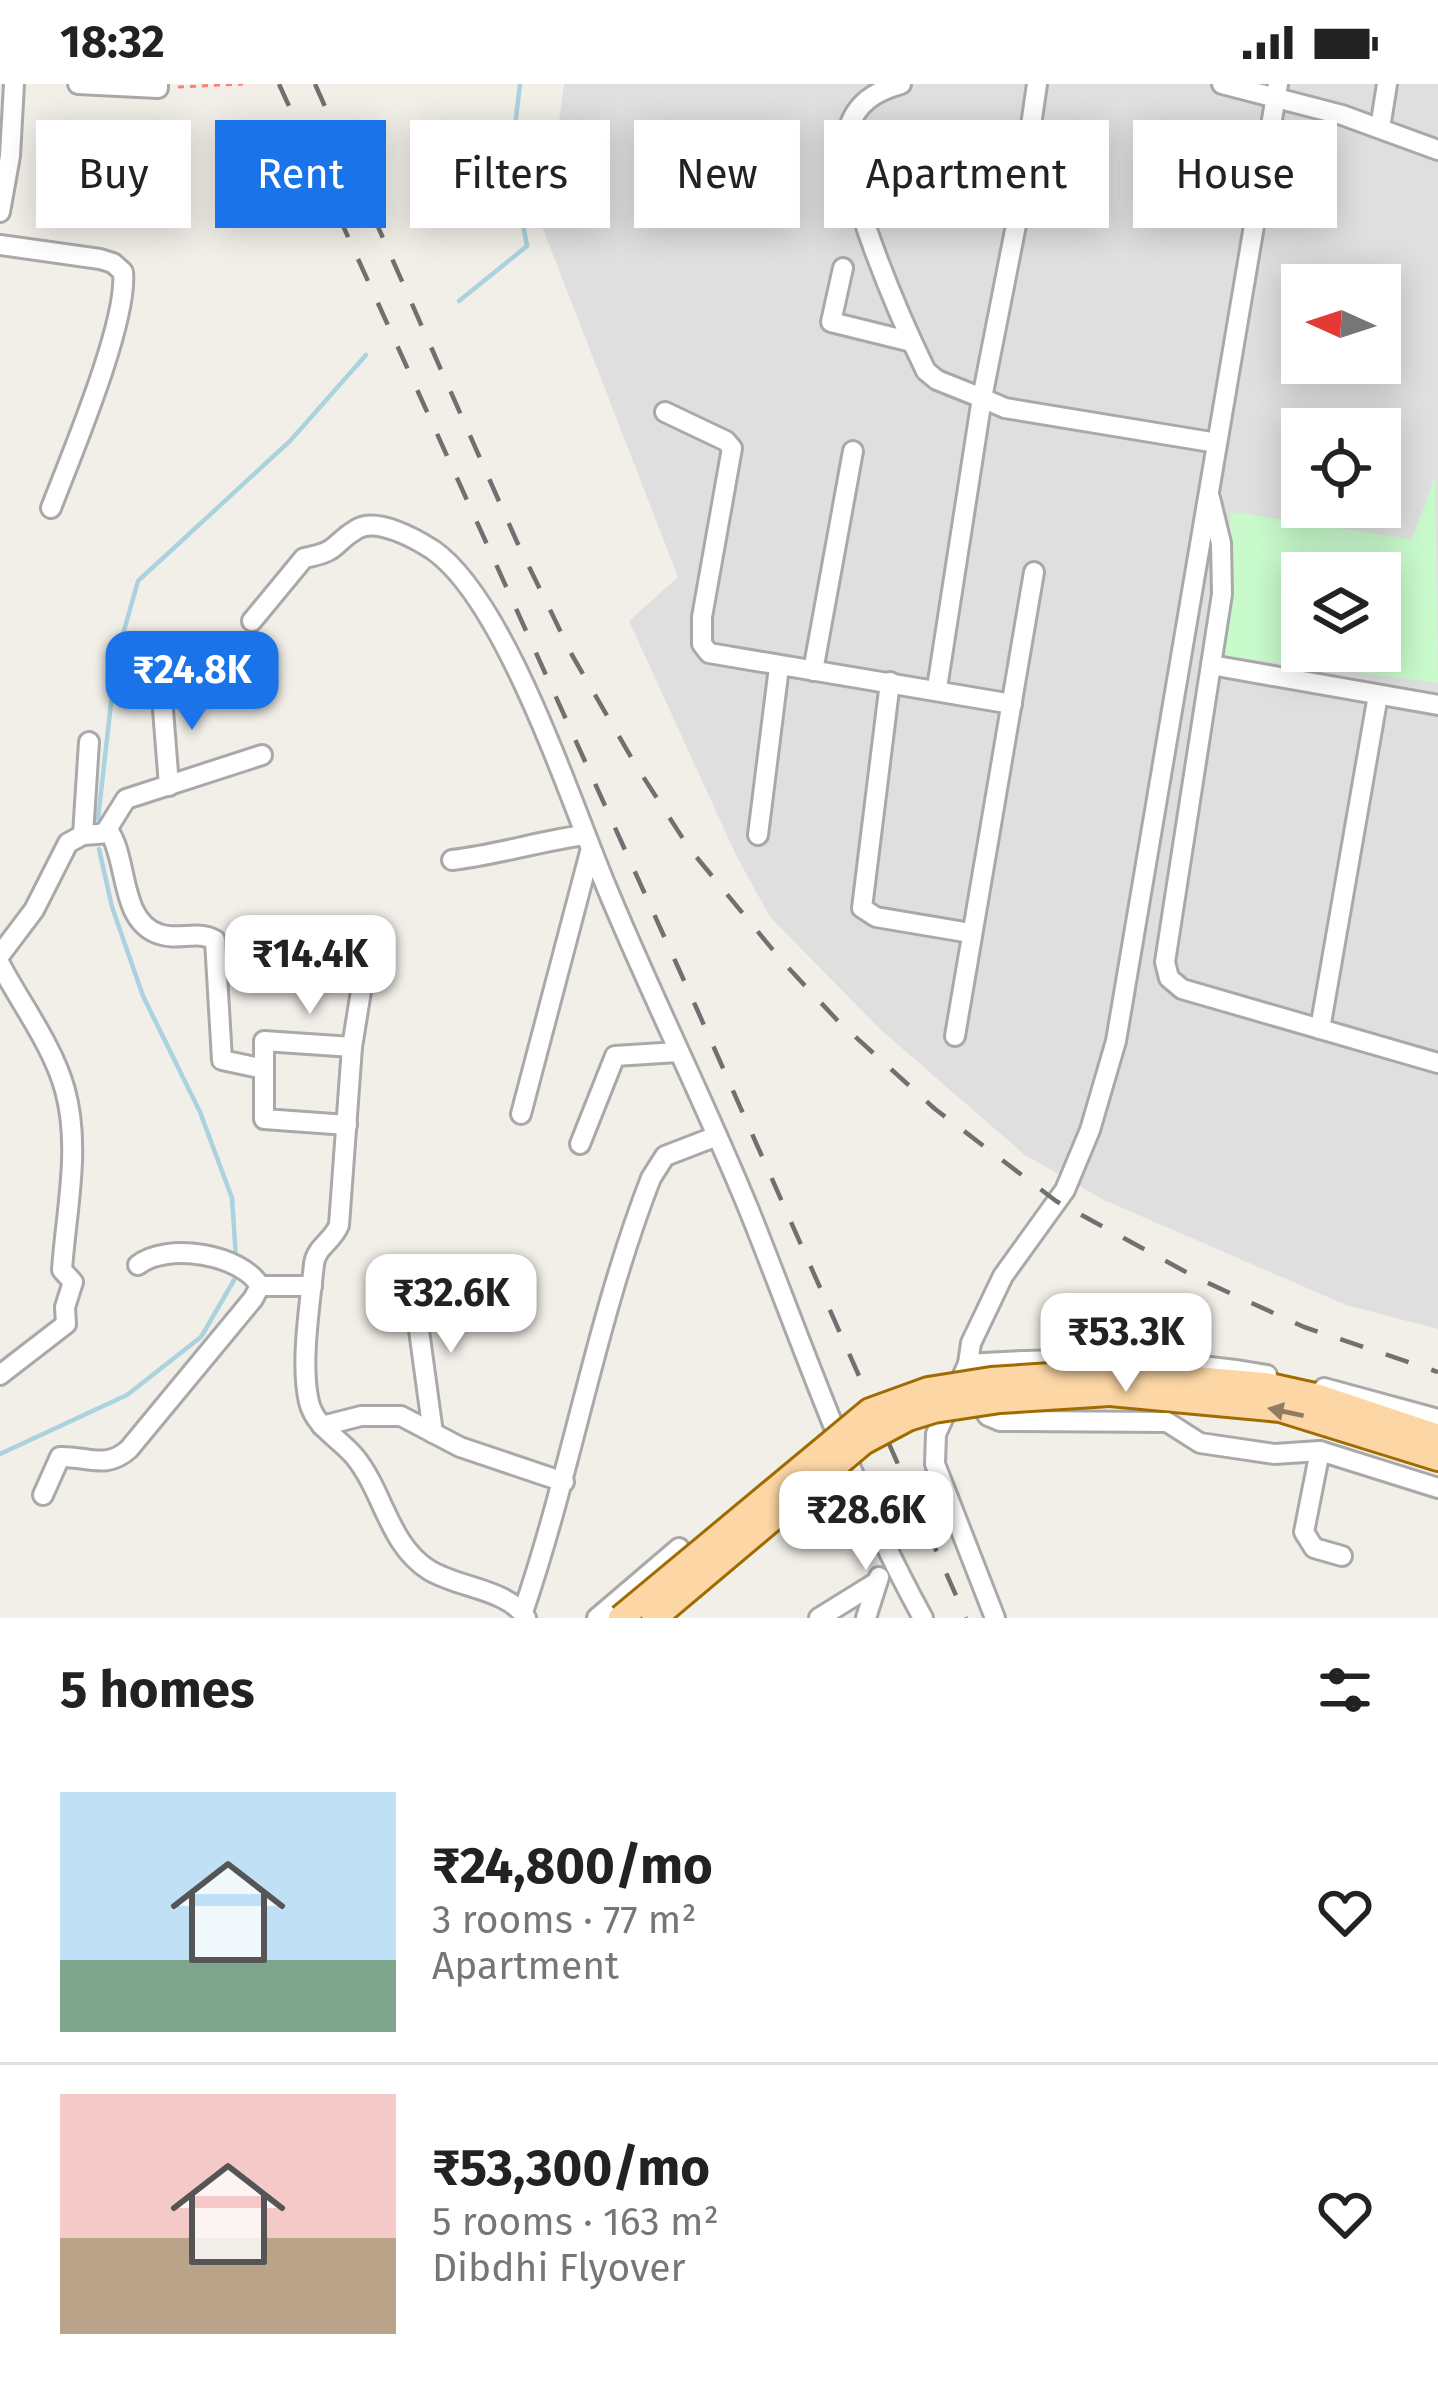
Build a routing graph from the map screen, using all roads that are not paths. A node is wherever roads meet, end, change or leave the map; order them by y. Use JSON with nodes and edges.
{"nodes":[{"id":1,"x":14,"y":84,"type":"edge"},
{"id":2,"x":78,"y":84,"type":"edge"},
{"id":3,"x":901,"y":84,"type":"edge"},
{"id":4,"x":1037,"y":84,"type":"edge"},
{"id":5,"x":1222,"y":84,"type":"edge"},
{"id":6,"x":1387,"y":84,"type":"edge"},
{"id":7,"x":158,"y":86,"type":"edge"},
{"id":8,"x":1277,"y":90,"type":"edge"},
{"id":9,"x":1380,"y":128,"type":"junction"},
{"id":10,"x":1438,"y":151,"type":"edge"},
{"id":11,"x":0,"y":212,"type":"edge"},
{"id":12,"x":0,"y":245,"type":"edge"},
{"id":13,"x":842,"y":268,"type":"dead end"},
{"id":14,"x":912,"y":342,"type":"junction"},
{"id":15,"x":982,"y":398,"type":"junction"},
{"id":16,"x":665,"y":412,"type":"dead end"},
{"id":17,"x":1217,"y":442,"type":"junction"},
{"id":18,"x":853,"y":452,"type":"dead end"},
{"id":19,"x":1208,"y":491,"type":"junction"},
{"id":20,"x":51,"y":508,"type":"dead end"},
{"id":21,"x":1034,"y":572,"type":"dead end"},
{"id":22,"x":252,"y":621,"type":"dead end"},
{"id":23,"x":1211,"y":665,"type":"junction"},
{"id":24,"x":779,"y":667,"type":"junction"},
{"id":25,"x":813,"y":671,"type":"junction"},
{"id":26,"x":890,"y":682,"type":"junction"},
{"id":27,"x":161,"y":684,"type":"dead end"},
{"id":28,"x":937,"y":688,"type":"junction"},
{"id":29,"x":1378,"y":694,"type":"junction"},
{"id":30,"x":1012,"y":704,"type":"junction"},
{"id":31,"x":1438,"y":705,"type":"edge"},
{"id":32,"x":89,"y":742,"type":"dead end"},
{"id":33,"x":262,"y":755,"type":"dead end"},
{"id":34,"x":169,"y":786,"type":"junction"},
{"id":35,"x":106,"y":831,"type":"junction"},
{"id":36,"x":83,"y":835,"type":"junction"},
{"id":37,"x":758,"y":836,"type":"dead end"},
{"id":38,"x":588,"y":842,"type":"junction"},
{"id":39,"x":452,"y":860,"type":"dead end"},
{"id":40,"x":971,"y":934,"type":"junction"},
{"id":41,"x":0,"y":955,"type":"edge"},
{"id":42,"x":0,"y":964,"type":"edge"},
{"id":43,"x":362,"y":985,"type":"dead end"},
{"id":44,"x":1320,"y":1029,"type":"junction"},
{"id":45,"x":955,"y":1036,"type":"dead end"},
{"id":46,"x":352,"y":1047,"type":"junction"},
{"id":47,"x":678,"y":1052,"type":"junction"},
{"id":48,"x":1438,"y":1063,"type":"edge"},
{"id":49,"x":264,"y":1069,"type":"junction"},
{"id":50,"x":521,"y":1114,"type":"dead end"},
{"id":51,"x":347,"y":1125,"type":"junction"},
{"id":52,"x":717,"y":1136,"type":"junction"},
{"id":53,"x":580,"y":1144,"type":"dead end"},
{"id":54,"x":138,"y":1265,"type":"dead end"},
{"id":55,"x":255,"y":1280,"type":"junction"},
{"id":56,"x":312,"y":1286,"type":"junction"},
{"id":57,"x":413,"y":1286,"type":"dead end"},
{"id":58,"x":968,"y":1364,"type":"junction"},
{"id":59,"x":0,"y":1375,"type":"edge"},
{"id":60,"x":1438,"y":1419,"type":"edge"},
{"id":61,"x":322,"y":1426,"type":"junction"},
{"id":62,"x":433,"y":1433,"type":"junction"},
{"id":63,"x":1438,"y":1437,"type":"edge"},
{"id":64,"x":1320,"y":1451,"type":"junction"},
{"id":65,"x":1438,"y":1458,"type":"edge"},
{"id":66,"x":564,"y":1482,"type":"junction"},
{"id":67,"x":1438,"y":1488,"type":"edge"},
{"id":68,"x":43,"y":1495,"type":"dead end"},
{"id":69,"x":680,"y":1549,"type":"dead end"},
{"id":70,"x":1342,"y":1556,"type":"dead end"},
{"id":71,"x":889,"y":1558,"type":"junction"},
{"id":72,"x":877,"y":1582,"type":"junction"},
{"id":73,"x":525,"y":1615,"type":"edge"},
{"id":74,"x":597,"y":1618,"type":"edge"},
{"id":75,"x":621,"y":1618,"type":"edge"},
{"id":76,"x":655,"y":1618,"type":"edge"},
{"id":77,"x":819,"y":1618,"type":"edge"},
{"id":78,"x":866,"y":1618,"type":"edge"},
{"id":79,"x":923,"y":1618,"type":"edge"},
{"id":80,"x":995,"y":1618,"type":"edge"}],
"edges":[{"from":1,"to":11,"type":"street"},
{"from":2,"to":7,"type":"street"},
{"from":3,"to":14,"type":"street"},
{"from":4,"to":15,"type":"street"},
{"from":5,"to":8,"type":"street"},
{"from":6,"to":9,"type":"street"},
{"from":8,"to":9,"type":"street"},
{"from":8,"to":17,"type":"street"},
{"from":9,"to":10,"type":"street"},
{"from":12,"to":20,"type":"street"},
{"from":13,"to":14,"type":"street"},
{"from":14,"to":15,"type":"street"},
{"from":15,"to":17,"type":"street"},
{"from":15,"to":28,"type":"street"},
{"from":16,"to":24,"type":"street"},
{"from":17,"to":19,"type":"street"},
{"from":18,"to":25,"type":"street"},
{"from":19,"to":23,"type":"street"},
{"from":19,"to":58,"type":"street"},
{"from":21,"to":30,"type":"street"},
{"from":22,"to":38,"type":"street"},
{"from":23,"to":29,"type":"street"},
{"from":23,"to":44,"type":"street"},
{"from":24,"to":25,"type":"street"},
{"from":24,"to":37,"type":"street"},
{"from":25,"to":26,"type":"street"},
{"from":26,"to":28,"type":"street"},
{"from":26,"to":40,"type":"street"},
{"from":27,"to":34,"type":"street"},
{"from":28,"to":30,"type":"street"},
{"from":29,"to":31,"type":"street"},
{"from":29,"to":44,"type":"street"},
{"from":30,"to":40,"type":"street"},
{"from":32,"to":36,"type":"street"},
{"from":33,"to":34,"type":"street"},
{"from":34,"to":35,"type":"street"},
{"from":35,"to":36,"type":"street"},
{"from":35,"to":49,"type":"street"},
{"from":36,"to":41,"type":"street"},
{"from":38,"to":39,"type":"street"},
{"from":38,"to":47,"type":"street"},
{"from":38,"to":50,"type":"street"},
{"from":40,"to":45,"type":"street"},
{"from":42,"to":59,"type":"street"},
{"from":43,"to":46,"type":"street"},
{"from":44,"to":48,"type":"street"},
{"from":46,"to":49,"type":"street"},
{"from":46,"to":51,"type":"street"},
{"from":47,"to":52,"type":"street"},
{"from":47,"to":53,"type":"street"},
{"from":49,"to":51,"type":"street"},
{"from":51,"to":56,"type":"street"},
{"from":52,"to":66,"type":"street"},
{"from":52,"to":71,"type":"street"},
{"from":54,"to":55,"type":"street"},
{"from":55,"to":56,"type":"street"},
{"from":55,"to":68,"type":"street"},
{"from":56,"to":61,"type":"street"},
{"from":57,"to":62,"type":"street"},
{"from":58,"to":60,"type":"street"},
{"from":58,"to":64,"type":"street"},
{"from":58,"to":80,"type":"street"},
{"from":61,"to":62,"type":"street"},
{"from":61,"to":73,"type":"street"},
{"from":62,"to":66,"type":"street"},
{"from":63,"to":75,"type":"main road","bridge":true},
{"from":64,"to":67,"type":"street"},
{"from":64,"to":70,"type":"street"},
{"from":65,"to":76,"type":"main road","one_way":true,"bridge":true},
{"from":66,"to":73,"type":"street"},
{"from":69,"to":74,"type":"street"},
{"from":71,"to":72,"type":"street"},
{"from":71,"to":79,"type":"street"},
{"from":72,"to":77,"type":"street"},
{"from":72,"to":78,"type":"street"}]}
